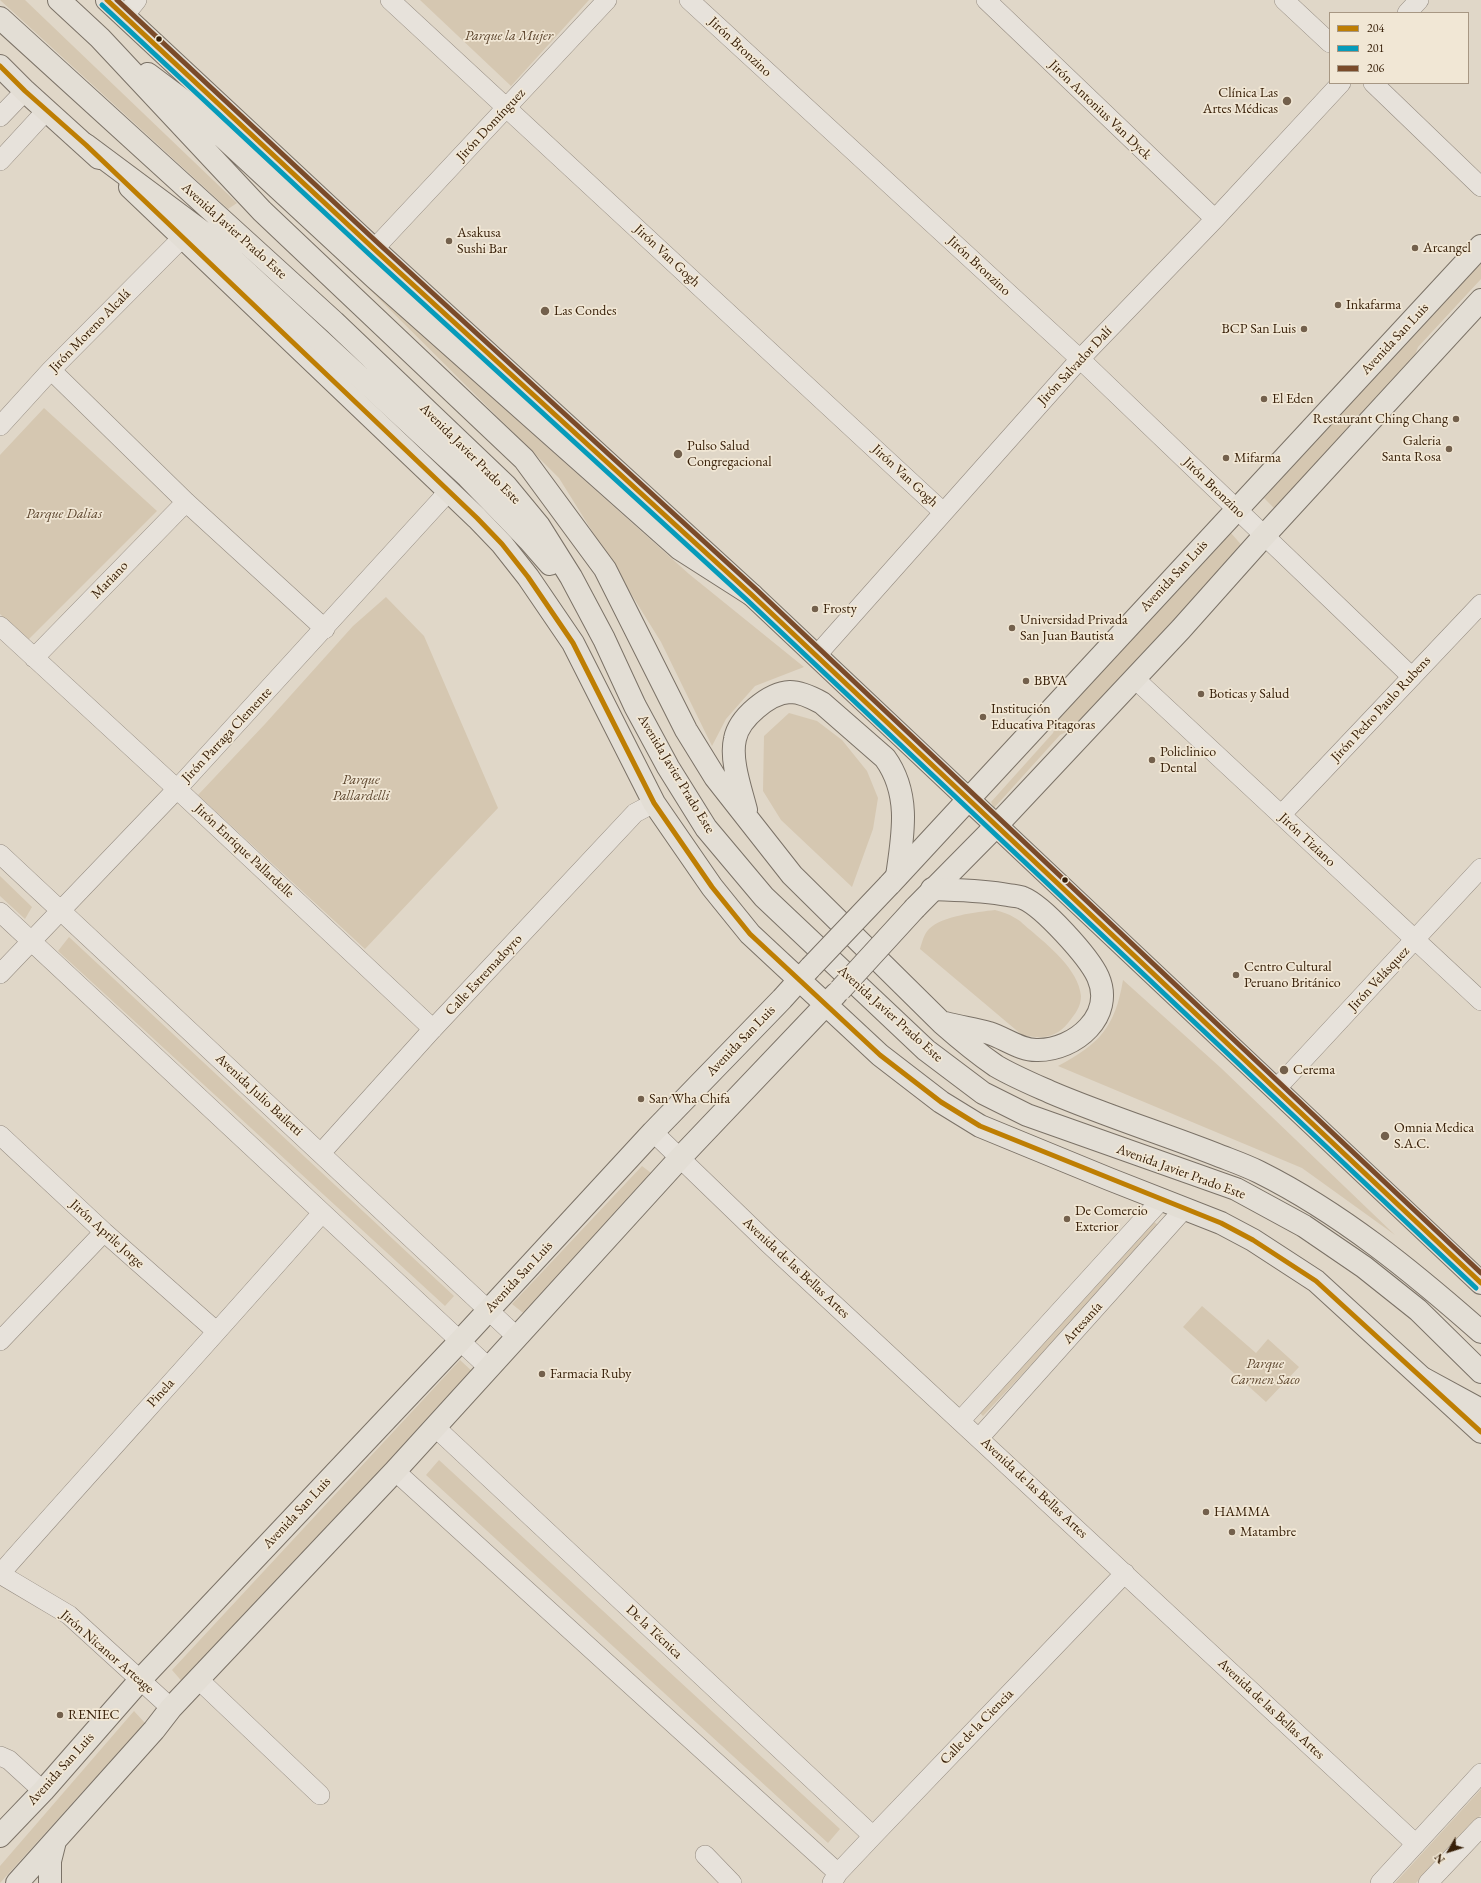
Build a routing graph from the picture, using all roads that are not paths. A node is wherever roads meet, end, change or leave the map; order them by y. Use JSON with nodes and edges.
{"nodes":[{"id":1,"x":59,"y":0,"type":"edge"},
{"id":2,"x":107,"y":0,"type":"edge"},
{"id":3,"x":390,"y":0,"type":"edge"},
{"id":4,"x":607,"y":0,"type":"edge"},
{"id":5,"x":690,"y":0,"type":"edge"},
{"id":6,"x":986,"y":0,"type":"edge"},
{"id":7,"x":1284,"y":0,"type":"edge"},
{"id":8,"x":1419,"y":0,"type":"edge"},
{"id":9,"x":131,"y":8,"type":"edge"},
{"id":10,"x":1408,"y":12,"type":"edge"},
{"id":11,"x":0,"y":18,"type":"edge"},
{"id":12,"x":100,"y":38,"type":"junction"},
{"id":13,"x":1329,"y":42,"type":"edge"},
{"id":14,"x":0,"y":66,"type":"edge"},
{"id":15,"x":1340,"y":84,"type":"edge"},
{"id":16,"x":1373,"y":84,"type":"edge"},
{"id":17,"x":25,"y":91,"type":"junction"},
{"id":18,"x":507,"y":108,"type":"junction"},
{"id":19,"x":47,"y":110,"type":"junction"},
{"id":20,"x":0,"y":117,"type":"edge"},
{"id":21,"x":86,"y":145,"type":"junction"},
{"id":22,"x":0,"y":161,"type":"edge"},
{"id":23,"x":1481,"y":187,"type":"edge"},
{"id":24,"x":1215,"y":219,"type":"junction"},
{"id":25,"x":182,"y":237,"type":"junction"},
{"id":26,"x":1481,"y":246,"type":"edge"},
{"id":27,"x":374,"y":249,"type":"junction"},
{"id":28,"x":1481,"y":300,"type":"edge"},
{"id":29,"x":1080,"y":360,"type":"junction"},
{"id":30,"x":51,"y":370,"type":"junction"},
{"id":31,"x":0,"y":426,"type":"edge"},
{"id":32,"x":449,"y":491,"type":"junction"},
{"id":33,"x":186,"y":502,"type":"junction"},
{"id":34,"x":1236,"y":509,"type":"junction"},
{"id":35,"x":943,"y":512,"type":"junction"},
{"id":36,"x":1264,"y":536,"type":"junction"},
{"id":37,"x":752,"y":595,"type":"junction"},
{"id":38,"x":1481,"y":604,"type":"edge"},
{"id":39,"x":0,"y":626,"type":"edge"},
{"id":40,"x":325,"y":629,"type":"junction"},
{"id":41,"x":604,"y":639,"type":"junction"},
{"id":42,"x":816,"y":656,"type":"junction"},
{"id":43,"x":34,"y":658,"type":"junction"},
{"id":44,"x":1412,"y":676,"type":"junction"},
{"id":45,"x":1134,"y":678,"type":"junction"},
{"id":46,"x":177,"y":788,"type":"junction"},
{"id":47,"x":969,"y":800,"type":"junction"},
{"id":48,"x":654,"y":803,"type":"junction"},
{"id":49,"x":1281,"y":815,"type":"junction"},
{"id":50,"x":749,"y":821,"type":"junction"},
{"id":51,"x":997,"y":825,"type":"junction"},
{"id":52,"x":0,"y":854,"type":"edge"},
{"id":53,"x":1481,"y":868,"type":"edge"},
{"id":54,"x":893,"y":881,"type":"junction"},
{"id":55,"x":932,"y":889,"type":"junction"},
{"id":56,"x":60,"y":910,"type":"junction"},
{"id":57,"x":0,"y":912,"type":"edge"},
{"id":58,"x":1415,"y":940,"type":"junction"},
{"id":59,"x":31,"y":941,"type":"junction"},
{"id":60,"x":806,"y":973,"type":"junction"},
{"id":61,"x":0,"y":974,"type":"edge"},
{"id":62,"x":833,"y":997,"type":"junction"},
{"id":63,"x":1481,"y":1001,"type":"edge"},
{"id":64,"x":942,"y":1023,"type":"junction"},
{"id":65,"x":433,"y":1029,"type":"junction"},
{"id":66,"x":1276,"y":1089,"type":"junction"},
{"id":67,"x":653,"y":1132,"type":"junction"},
{"id":68,"x":0,"y":1135,"type":"edge"},
{"id":69,"x":321,"y":1153,"type":"junction"},
{"id":70,"x":680,"y":1158,"type":"junction"},
{"id":71,"x":1162,"y":1199,"type":"junction"},
{"id":72,"x":1185,"y":1208,"type":"junction"},
{"id":73,"x":322,"y":1212,"type":"junction"},
{"id":74,"x":104,"y":1232,"type":"junction"},
{"id":75,"x":1481,"y":1283,"type":"edge"},
{"id":76,"x":488,"y":1311,"type":"junction"},
{"id":77,"x":216,"y":1331,"type":"junction"},
{"id":78,"x":1481,"y":1332,"type":"edge"},
{"id":79,"x":518,"y":1337,"type":"junction"},
{"id":80,"x":461,"y":1340,"type":"junction"},
{"id":81,"x":0,"y":1341,"type":"edge"},
{"id":82,"x":489,"y":1368,"type":"junction"},
{"id":83,"x":1481,"y":1372,"type":"edge"},
{"id":84,"x":1424,"y":1379,"type":"junction"},
{"id":85,"x":1481,"y":1410,"type":"edge"},
{"id":86,"x":961,"y":1420,"type":"junction"},
{"id":87,"x":434,"y":1427,"type":"junction"},
{"id":88,"x":1481,"y":1432,"type":"edge"},
{"id":89,"x":980,"y":1437,"type":"junction"},
{"id":90,"x":395,"y":1471,"type":"junction"},
{"id":91,"x":1125,"y":1573,"type":"junction"},
{"id":92,"x":0,"y":1574,"type":"edge"},
{"id":93,"x":140,"y":1679,"type":"junction"},
{"id":94,"x":198,"y":1679,"type":"junction"},
{"id":95,"x":171,"y":1708,"type":"junction"},
{"id":96,"x":0,"y":1756,"type":"edge"},
{"id":97,"x":1481,"y":1773,"type":"edge"},
{"id":98,"x":43,"y":1791,"type":"junction"},
{"id":99,"x":320,"y":1795,"type":"dead end"},
{"id":100,"x":1481,"y":1827,"type":"edge"},
{"id":101,"x":0,"y":1836,"type":"edge"},
{"id":102,"x":873,"y":1836,"type":"junction"},
{"id":103,"x":55,"y":1841,"type":"junction"},
{"id":104,"x":1416,"y":1844,"type":"junction"},
{"id":105,"x":705,"y":1855,"type":"dead end"},
{"id":106,"x":835,"y":1878,"type":"edge"},
{"id":107,"x":17,"y":1883,"type":"edge"},
{"id":108,"x":50,"y":1883,"type":"edge"},
{"id":109,"x":732,"y":1883,"type":"edge"},
{"id":110,"x":1380,"y":1883,"type":"edge"},
{"id":111,"x":1428,"y":1883,"type":"edge"}],
"edges":[{"from":1,"to":12,"type":"main road","name":"Avenida Javier Prado Este"},
{"from":2,"to":9,"type":"main road"},
{"from":3,"to":18,"type":"street","name":"Jirón Van Gogh"},
{"from":4,"to":18,"type":"street","name":"Jirón Domínguez"},
{"from":5,"to":29,"type":"street","name":"Jirón Bronzino"},
{"from":6,"to":24,"type":"street","name":"Jirón Antonius Van Dyck"},
{"from":7,"to":13,"type":"street"},
{"from":8,"to":10,"type":"street"},
{"from":9,"to":27,"type":"main road"},
{"from":11,"to":41,"type":"main road","name":"Avenida Javier Prado Este"},
{"from":12,"to":37,"type":"main road"},
{"from":12,"to":50,"type":"main road","name":"Avenida Javier Prado Este"},
{"from":14,"to":17,"type":"main road","name":"Avenida Javier Prado Este"},
{"from":15,"to":24,"type":"street","name":"Jirón Salvador Dalí"},
{"from":16,"to":23,"type":"street"},
{"from":17,"to":19,"type":"main road","name":"Avenida Javier Prado Este"},
{"from":17,"to":20,"type":"street"},
{"from":18,"to":27,"type":"street","name":"Jirón Domínguez"},
{"from":18,"to":35,"type":"street","name":"Jirón Van Gogh"},
{"from":19,"to":21,"type":"main road","name":"Avenida Javier Prado Este"},
{"from":19,"to":22,"type":"street"},
{"from":21,"to":25,"type":"main road","name":"Avenida Javier Prado Este"},
{"from":21,"to":41,"type":"main road"},
{"from":24,"to":29,"type":"street","name":"Jirón Salvador Dalí"},
{"from":25,"to":30,"type":"street","name":"Jirón Moreno Alcalá"},
{"from":25,"to":32,"type":"main road","name":"Avenida Javier Prado Este"},
{"from":26,"to":34,"type":"main road","name":"Avenida San Luis"},
{"from":27,"to":37,"type":"main road"},
{"from":28,"to":36,"type":"main road"},
{"from":29,"to":34,"type":"street","name":"Jirón Bronzino"},
{"from":29,"to":35,"type":"street","name":"Jirón Salvador Dalí"},
{"from":30,"to":31,"type":"street","name":"Jirón Moreno Alcalá"},
{"from":30,"to":33,"type":"street"},
{"from":32,"to":40,"type":"street","name":"Jirón Parraga Clemente"},
{"from":32,"to":48,"type":"main road","name":"Avenida Javier Prado Este"},
{"from":33,"to":40,"type":"street"},
{"from":33,"to":43,"type":"street","name":"Mariano"},
{"from":34,"to":36,"type":"street","name":"Jirón Bronzino"},
{"from":34,"to":47,"type":"main road","name":"Avenida San Luis"},
{"from":35,"to":42,"type":"street","name":"Jirón Salvador Dalí"},
{"from":36,"to":44,"type":"street","name":"Jirón Bronzino"},
{"from":36,"to":45,"type":"main road"},
{"from":37,"to":42,"type":"main road"},
{"from":38,"to":44,"type":"street","name":"Jirón Pedro Paulo Rubens"},
{"from":39,"to":43,"type":"street","name":"Jirón Enrique Pallardelle"},
{"from":40,"to":46,"type":"street","name":"Jirón Parraga Clemente"},
{"from":41,"to":83,"type":"main road","name":"Avenida Javier Prado Este"},
{"from":42,"to":47,"type":"main road"},
{"from":43,"to":46,"type":"street","name":"Jirón Enrique Pallardelle"},
{"from":44,"to":49,"type":"street","name":"Jirón Pedro Paulo Rubens"},
{"from":45,"to":49,"type":"street","name":"Jirón Tiziano"},
{"from":45,"to":51,"type":"main road"},
{"from":46,"to":56,"type":"street","name":"Jirón Parraga Clemente"},
{"from":46,"to":65,"type":"street","name":"Jirón Enrique Pallardelle"},
{"from":47,"to":51,"type":"main road"},
{"from":47,"to":54,"type":"main road","name":"Avenida San Luis"},
{"from":48,"to":60,"type":"main road","name":"Avenida Javier Prado Este"},
{"from":48,"to":65,"type":"street","name":"Calle Estremadoyro"},
{"from":49,"to":58,"type":"street","name":"Jirón Tiziano"},
{"from":50,"to":54,"type":"main road"},
{"from":50,"to":64,"type":"main road","name":"Avenida Javier Prado Este"},
{"from":51,"to":55,"type":"main road"},
{"from":51,"to":66,"type":"main road"},
{"from":52,"to":56,"type":"street","name":"Avenida Julio Bailetti"},
{"from":53,"to":58,"type":"street","name":"Jirón Velásquez"},
{"from":54,"to":60,"type":"main road","name":"Avenida San Luis","bridge":true},
{"from":55,"to":62,"type":"main road","bridge":true},
{"from":55,"to":64,"type":"main road"},
{"from":56,"to":59,"type":"street","name":"Jirón Parraga Clemente"},
{"from":56,"to":69,"type":"street","name":"Avenida Julio Bailetti"},
{"from":57,"to":59,"type":"street"},
{"from":58,"to":63,"type":"street","name":"Jirón Tiziano"},
{"from":58,"to":66,"type":"street","name":"Jirón Velásquez"},
{"from":59,"to":61,"type":"street","name":"Jirón Parraga Clemente"},
{"from":59,"to":73,"type":"street"},
{"from":60,"to":62,"type":"main road","name":"Avenida Javier Prado Este"},
{"from":60,"to":67,"type":"main road","name":"Avenida San Luis"},
{"from":62,"to":70,"type":"main road"},
{"from":62,"to":71,"type":"main road","name":"Avenida Javier Prado Este"},
{"from":64,"to":78,"type":"main road","name":"Avenida Javier Prado Este"},
{"from":65,"to":69,"type":"street","name":"Calle Estremadoyro"},
{"from":66,"to":75,"type":"main road"},
{"from":67,"to":70,"type":"street","name":"Avenida de las Bellas Artes"},
{"from":67,"to":76,"type":"main road","name":"Avenida San Luis"},
{"from":68,"to":74,"type":"street","name":"Jirón Aprile Jorge"},
{"from":69,"to":76,"type":"street","name":"Avenida Julio Bailetti"},
{"from":70,"to":79,"type":"main road"},
{"from":70,"to":86,"type":"street","name":"Avenida de las Bellas Artes"},
{"from":71,"to":72,"type":"main road","name":"Avenida Javier Prado Este"},
{"from":71,"to":86,"type":"street","name":"Artesanía"},
{"from":72,"to":84,"type":"main road","name":"Avenida Javier Prado Este"},
{"from":72,"to":89,"type":"street","name":"Artesanía"},
{"from":73,"to":77,"type":"street","name":"Pinela"},
{"from":73,"to":80,"type":"street"},
{"from":74,"to":77,"type":"street","name":"Jirón Aprile Jorge"},
{"from":74,"to":81,"type":"street"},
{"from":76,"to":79,"type":"street","name":"Avenida Julio Bailetti"},
{"from":76,"to":80,"type":"main road","name":"Avenida San Luis"},
{"from":77,"to":92,"type":"street","name":"Pinela"},
{"from":79,"to":82,"type":"main road"},
{"from":80,"to":82,"type":"street"},
{"from":80,"to":93,"type":"main road","name":"Avenida San Luis"},
{"from":82,"to":87,"type":"main road"},
{"from":84,"to":85,"type":"main road"},
{"from":84,"to":88,"type":"main road","name":"Avenida Javier Prado Este"},
{"from":86,"to":89,"type":"street","name":"Avenida de las Bellas Artes"},
{"from":87,"to":90,"type":"main road"},
{"from":87,"to":102,"type":"street","name":"De la Técnica"},
{"from":89,"to":91,"type":"street","name":"Avenida de las Bellas Artes"},
{"from":90,"to":94,"type":"main road"},
{"from":90,"to":106,"type":"street"},
{"from":91,"to":102,"type":"street","name":"Calle de la Ciencia"},
{"from":91,"to":104,"type":"street","name":"Avenida de las Bellas Artes"},
{"from":92,"to":93,"type":"street","name":"Jirón Nicanor Arteage"},
{"from":93,"to":95,"type":"street","name":"Jirón Nicanor Arteage"},
{"from":93,"to":98,"type":"main road","name":"Avenida San Luis"},
{"from":94,"to":95,"type":"main road"},
{"from":94,"to":99,"type":"street"},
{"from":95,"to":103,"type":"main road"},
{"from":96,"to":98,"type":"street"},
{"from":97,"to":104,"type":"street"},
{"from":98,"to":101,"type":"main road","name":"Avenida San Luis"},
{"from":100,"to":111,"type":"street"},
{"from":102,"to":106,"type":"street","name":"Calle de la Ciencia"},
{"from":103,"to":107,"type":"main road"},
{"from":103,"to":108,"type":"main road"},
{"from":104,"to":110,"type":"street"},
{"from":105,"to":109,"type":"street"}]}
